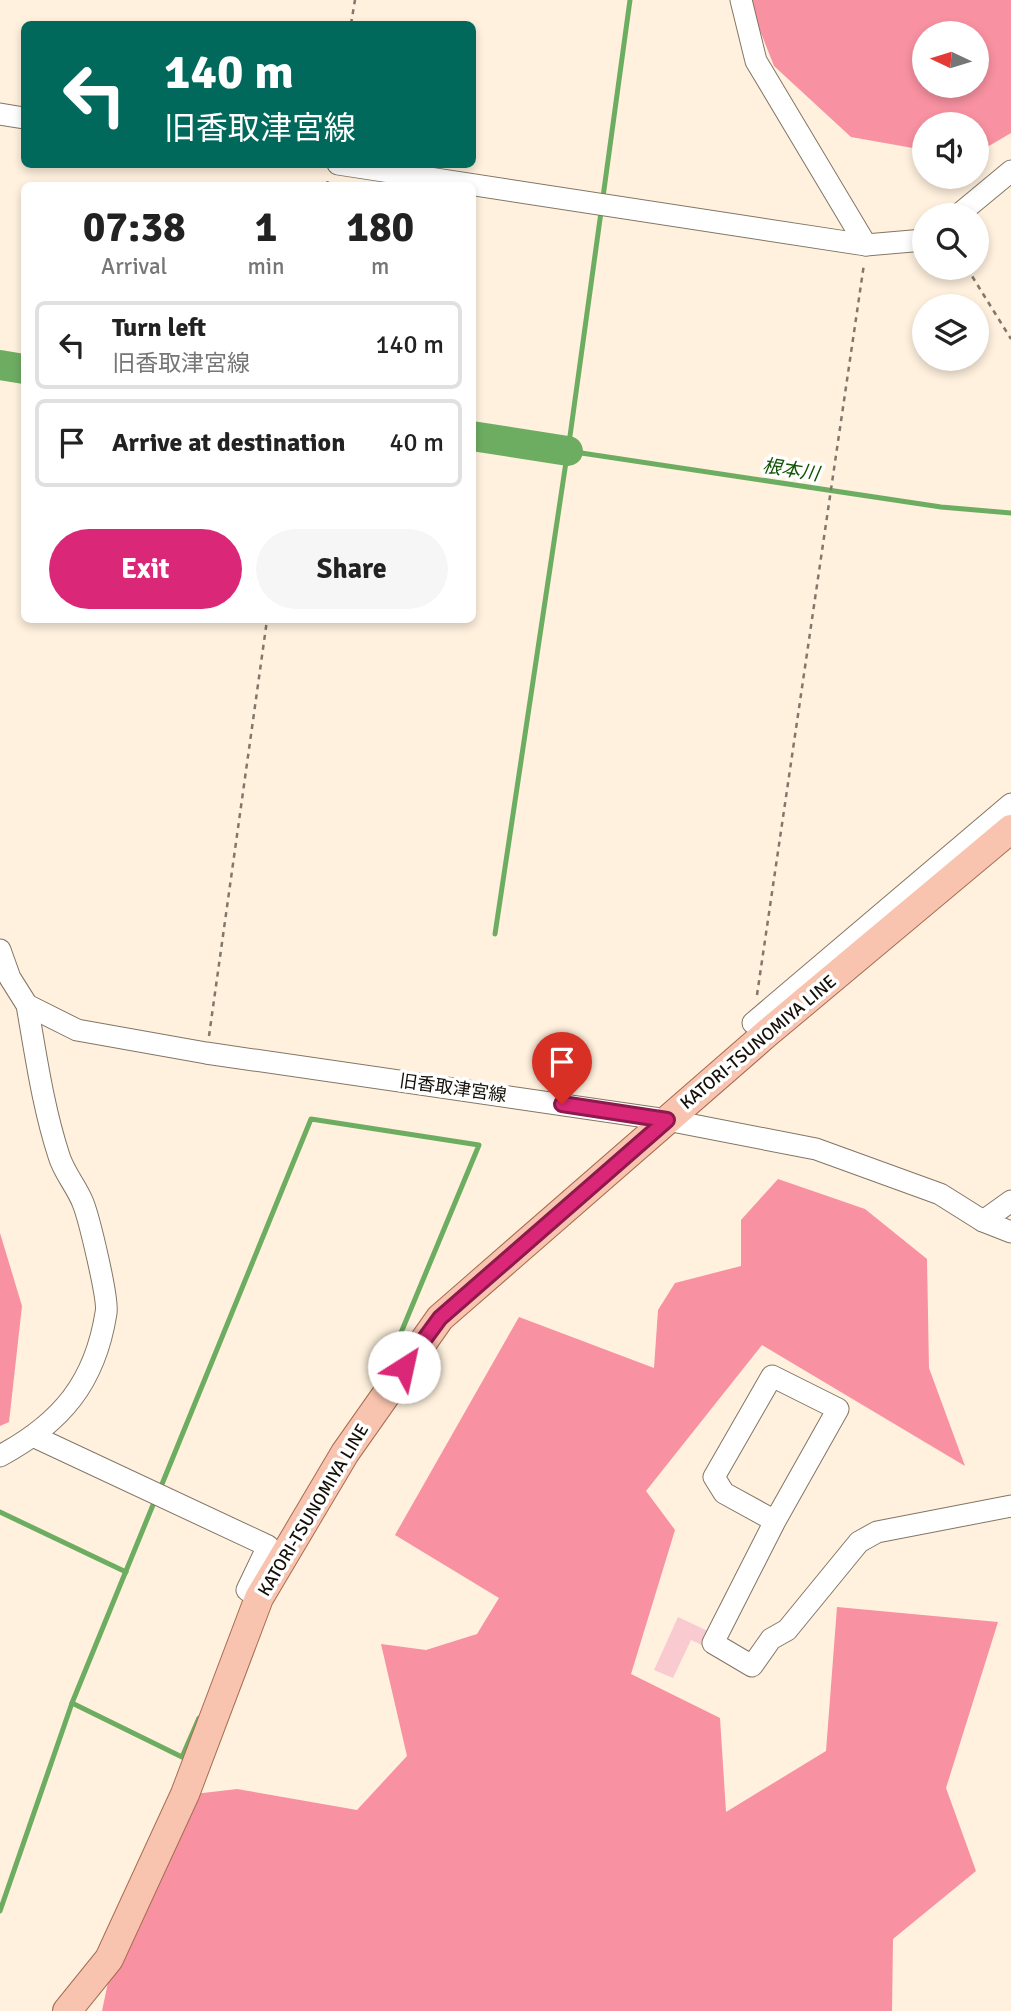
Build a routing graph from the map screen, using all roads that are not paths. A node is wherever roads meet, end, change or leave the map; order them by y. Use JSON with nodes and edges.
{"nodes":[{"id":1,"x":741,"y":0,"type":"edge"},
{"id":2,"x":0,"y":114,"type":"edge"},
{"id":3,"x":21,"y":118,"type":"edge"},
{"id":4,"x":364,"y":168,"type":"edge"},
{"id":5,"x":1011,"y":171,"type":"edge"},
{"id":6,"x":455,"y":182,"type":"edge"},
{"id":7,"x":476,"y":185,"type":"edge"},
{"id":8,"x":972,"y":203,"type":"edge"},
{"id":9,"x":912,"y":241,"type":"edge"},
{"id":10,"x":866,"y":245,"type":"junction"},
{"id":11,"x":1011,"y":804,"type":"edge"},
{"id":12,"x":1011,"y":830,"type":"edge"},
{"id":13,"x":0,"y":950,"type":"edge"},
{"id":14,"x":27,"y":1005,"type":"junction"},
{"id":15,"x":753,"y":1023,"type":"road end"},
{"id":16,"x":667,"y":1120,"type":"junction"},
{"id":17,"x":1011,"y":1201,"type":"edge"},
{"id":18,"x":983,"y":1221,"type":"junction"},
{"id":19,"x":1010,"y":1233,"type":"edge"},
{"id":20,"x":35,"y":1437,"type":"junction"},
{"id":21,"x":0,"y":1456,"type":"edge"},
{"id":22,"x":1011,"y":1506,"type":"edge"},
{"id":23,"x":775,"y":1521,"type":"junction"},
{"id":24,"x":259,"y":1598,"type":"junction"},
{"id":25,"x":67,"y":2011,"type":"edge"}],
"edges":[{"from":1,"to":10,"type":"street"},
{"from":2,"to":3,"type":"street"},
{"from":4,"to":6,"type":"street"},
{"from":5,"to":8,"type":"street"},
{"from":7,"to":10,"type":"street"},
{"from":9,"to":10,"type":"street"},
{"from":11,"to":15,"type":"street"},
{"from":12,"to":16,"type":"main road","name":"KATORI-TSUNOMIYA LINE"},
{"from":13,"to":14,"type":"street"},
{"from":14,"to":16,"type":"street","name":"旧香取津宮線"},
{"from":14,"to":20,"type":"street"},
{"from":16,"to":18,"type":"street","name":"旧香取津宮線"},
{"from":16,"to":24,"type":"main road","name":"KATORI-TSUNOMIYA LINE"},
{"from":17,"to":18,"type":"street"},
{"from":18,"to":19,"type":"street","name":"旧香取津宮線"},
{"from":20,"to":21,"type":"street"},
{"from":20,"to":24,"type":"street"},
{"from":22,"to":23,"type":"street"},
{"from":23,"to":23,"type":"street"},
{"from":24,"to":25,"type":"main road","name":"KATORI-TSUNOMIYA LINE"}]}
